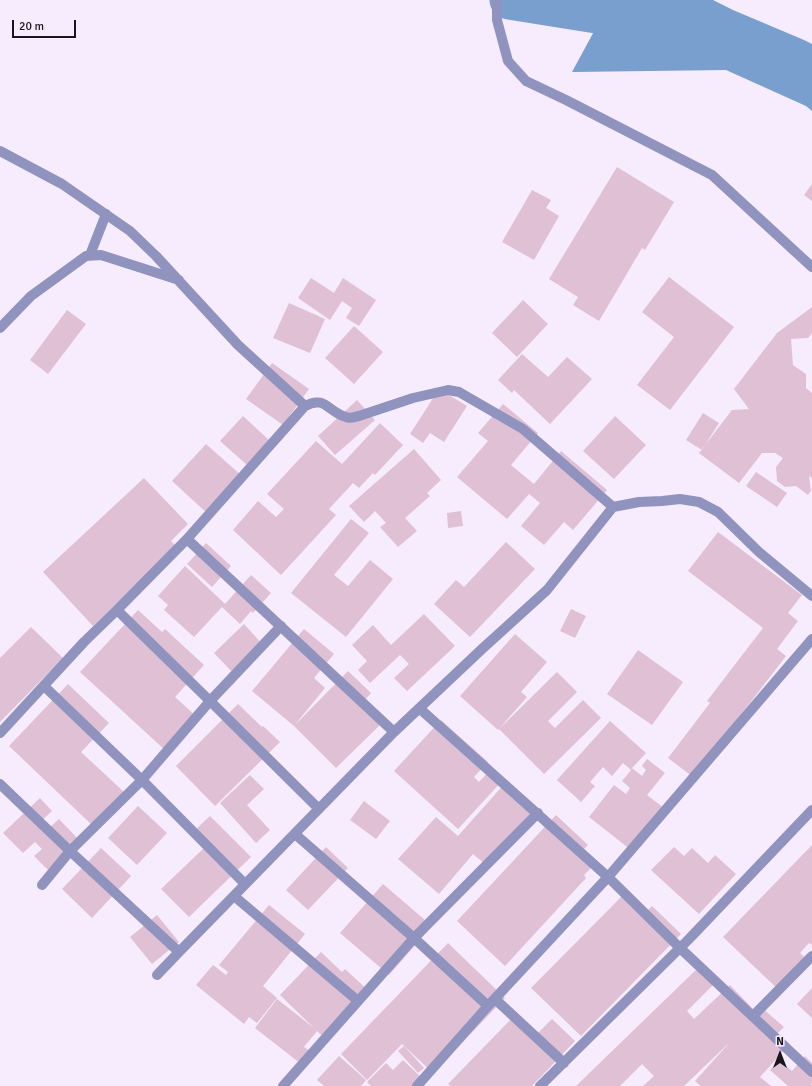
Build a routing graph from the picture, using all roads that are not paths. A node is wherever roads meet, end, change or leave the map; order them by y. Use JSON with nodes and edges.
{"nodes":[{"id":1,"x":497,"y":0,"type":"edge"},
{"id":2,"x":0,"y":151,"type":"edge"},
{"id":3,"x":106,"y":214,"type":"junction"},
{"id":4,"x":90,"y":255,"type":"junction"},
{"id":5,"x":812,"y":267,"type":"edge"},
{"id":6,"x":179,"y":280,"type":"junction"},
{"id":7,"x":0,"y":328,"type":"edge"},
{"id":8,"x":305,"y":406,"type":"junction"},
{"id":9,"x":613,"y":507,"type":"junction"},
{"id":10,"x":187,"y":539,"type":"junction"},
{"id":11,"x":812,"y":596,"type":"edge"},
{"id":12,"x":117,"y":610,"type":"junction"},
{"id":13,"x":281,"y":626,"type":"junction"},
{"id":14,"x":812,"y":639,"type":"edge"},
{"id":15,"x":44,"y":686,"type":"junction"},
{"id":16,"x":210,"y":701,"type":"junction"},
{"id":17,"x":419,"y":708,"type":"junction"},
{"id":18,"x":394,"y":732,"type":"junction"},
{"id":19,"x":0,"y":733,"type":"edge"},
{"id":20,"x":142,"y":780,"type":"junction"},
{"id":21,"x":0,"y":784,"type":"edge"},
{"id":22,"x":319,"y":809,"type":"junction"},
{"id":23,"x":812,"y":810,"type":"edge"},
{"id":24,"x":538,"y":813,"type":"junction"},
{"id":25,"x":295,"y":834,"type":"junction"},
{"id":26,"x":70,"y":851,"type":"junction"},
{"id":27,"x":608,"y":877,"type":"junction"},
{"id":28,"x":245,"y":884,"type":"junction"},
{"id":29,"x":42,"y":885,"type":"dead end"},
{"id":30,"x":234,"y":896,"type":"junction"},
{"id":31,"x":414,"y":938,"type":"junction"},
{"id":32,"x":680,"y":948,"type":"junction"},
{"id":33,"x":179,"y":952,"type":"junction"},
{"id":34,"x":812,"y":956,"type":"edge"},
{"id":35,"x":157,"y":975,"type":"dead end"},
{"id":36,"x":358,"y":1002,"type":"junction"},
{"id":37,"x":491,"y":1003,"type":"junction"},
{"id":38,"x":753,"y":1016,"type":"junction"},
{"id":39,"x":564,"y":1063,"type":"junction"},
{"id":40,"x":812,"y":1072,"type":"edge"},
{"id":41,"x":283,"y":1086,"type":"edge"},
{"id":42,"x":418,"y":1086,"type":"edge"},
{"id":43,"x":540,"y":1086,"type":"edge"}],
"edges":[{"from":1,"to":5,"type":"street"},
{"from":2,"to":3,"type":"street"},
{"from":3,"to":4,"type":"street"},
{"from":3,"to":6,"type":"street"},
{"from":4,"to":6,"type":"street"},
{"from":4,"to":7,"type":"street"},
{"from":6,"to":8,"type":"street"},
{"from":8,"to":9,"type":"street"},
{"from":8,"to":10,"type":"street"},
{"from":9,"to":11,"type":"street"},
{"from":9,"to":17,"type":"street"},
{"from":10,"to":12,"type":"street"},
{"from":10,"to":13,"type":"street"},
{"from":12,"to":15,"type":"street"},
{"from":12,"to":16,"type":"street"},
{"from":13,"to":16,"type":"street"},
{"from":13,"to":18,"type":"street"},
{"from":14,"to":27,"type":"street"},
{"from":15,"to":19,"type":"street"},
{"from":15,"to":20,"type":"street"},
{"from":16,"to":20,"type":"street"},
{"from":16,"to":22,"type":"street"},
{"from":17,"to":18,"type":"street"},
{"from":17,"to":24,"type":"street"},
{"from":18,"to":22,"type":"street"},
{"from":20,"to":26,"type":"street"},
{"from":20,"to":28,"type":"street"},
{"from":21,"to":26,"type":"street"},
{"from":22,"to":25,"type":"street"},
{"from":23,"to":32,"type":"street"},
{"from":24,"to":27,"type":"street"},
{"from":24,"to":31,"type":"street"},
{"from":25,"to":28,"type":"street"},
{"from":25,"to":31,"type":"street"},
{"from":26,"to":29,"type":"street"},
{"from":26,"to":33,"type":"street"},
{"from":27,"to":32,"type":"street"},
{"from":27,"to":37,"type":"street"},
{"from":28,"to":30,"type":"street"},
{"from":30,"to":33,"type":"street"},
{"from":30,"to":36,"type":"street"},
{"from":31,"to":36,"type":"street"},
{"from":31,"to":37,"type":"street"},
{"from":32,"to":38,"type":"street"},
{"from":32,"to":39,"type":"street"},
{"from":33,"to":35,"type":"street"},
{"from":34,"to":38,"type":"street"},
{"from":36,"to":41,"type":"street"},
{"from":37,"to":39,"type":"street"},
{"from":37,"to":42,"type":"street"},
{"from":38,"to":40,"type":"street"},
{"from":39,"to":43,"type":"street"}]}
